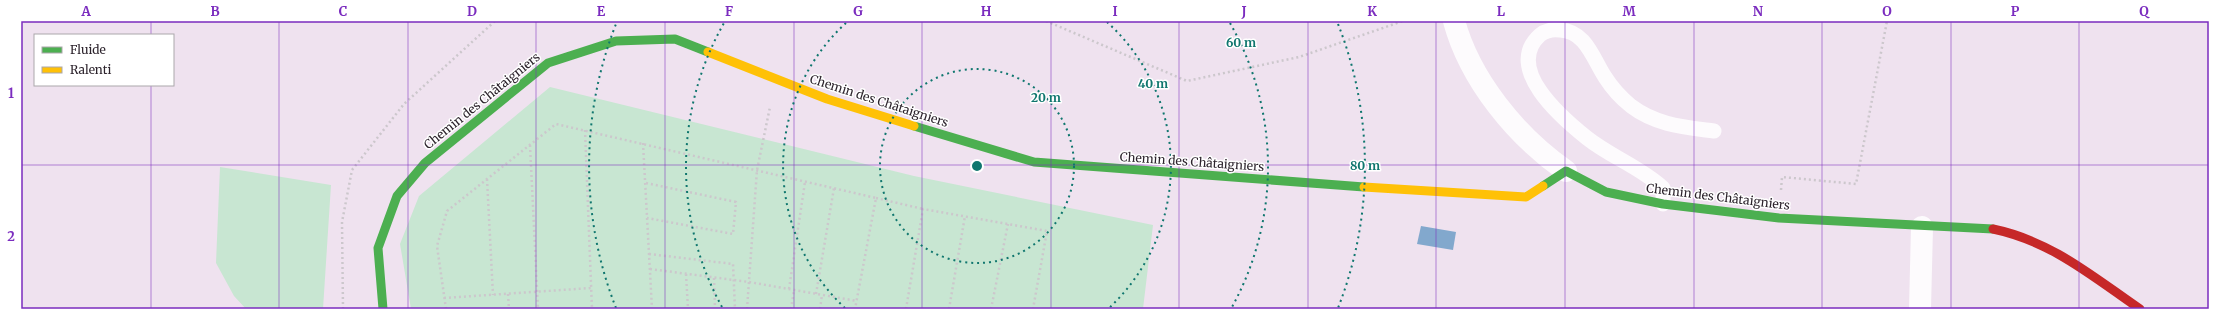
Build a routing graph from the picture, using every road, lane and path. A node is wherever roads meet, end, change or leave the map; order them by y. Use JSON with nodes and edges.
{"nodes":[{"id":1,"x":495,"y":21,"type":"edge"},
{"id":2,"x":1046,"y":21,"type":"edge"},
{"id":3,"x":1402,"y":21,"type":"edge"},
{"id":4,"x":1454,"y":21,"type":"edge"},
{"id":5,"x":1887,"y":21,"type":"edge"},
{"id":6,"x":778,"y":80,"type":"junction"},
{"id":7,"x":585,"y":130,"type":"junction"},
{"id":8,"x":1714,"y":131,"type":"dead end"},
{"id":9,"x":643,"y":143,"type":"junction"},
{"id":10,"x":530,"y":144,"type":"junction"},
{"id":11,"x":757,"y":170,"type":"junction"},
{"id":12,"x":1566,"y":171,"type":"junction"},
{"id":13,"x":487,"y":179,"type":"junction"},
{"id":14,"x":805,"y":182,"type":"junction"},
{"id":15,"x":646,"y":183,"type":"junction"},
{"id":16,"x":834,"y":188,"type":"junction"},
{"id":17,"x":876,"y":198,"type":"junction"},
{"id":18,"x":1663,"y":204,"type":"junction"},
{"id":19,"x":923,"y":209,"type":"junction"},
{"id":20,"x":965,"y":216,"type":"junction"},
{"id":21,"x":647,"y":218,"type":"junction"},
{"id":22,"x":1779,"y":218,"type":"junction"},
{"id":23,"x":1008,"y":224,"type":"junction"},
{"id":24,"x":1922,"y":227,"type":"junction"},
{"id":25,"x":649,"y":254,"type":"junction"},
{"id":26,"x":650,"y":270,"type":"junction"},
{"id":27,"x":686,"y":274,"type":"junction"},
{"id":28,"x":714,"y":278,"type":"junction"},
{"id":29,"x":734,"y":280,"type":"junction"},
{"id":30,"x":749,"y":282,"type":"junction"},
{"id":31,"x":591,"y":288,"type":"junction"},
{"id":32,"x":789,"y":289,"type":"junction"},
{"id":33,"x":794,"y":290,"type":"junction"},
{"id":34,"x":537,"y":292,"type":"junction"},
{"id":35,"x":508,"y":294,"type":"junction"},
{"id":36,"x":816,"y":294,"type":"junction"},
{"id":37,"x":493,"y":295,"type":"junction"},
{"id":38,"x":822,"y":295,"type":"junction"},
{"id":39,"x":444,"y":298,"type":"junction"},
{"id":40,"x":856,"y":301,"type":"junction"},
{"id":41,"x":343,"y":309,"type":"edge"},
{"id":42,"x":384,"y":309,"type":"edge"},
{"id":43,"x":446,"y":309,"type":"edge"},
{"id":44,"x":509,"y":309,"type":"edge"},
{"id":45,"x":538,"y":309,"type":"edge"},
{"id":46,"x":592,"y":309,"type":"edge"},
{"id":47,"x":652,"y":309,"type":"edge"},
{"id":48,"x":688,"y":309,"type":"edge"},
{"id":49,"x":715,"y":309,"type":"edge"},
{"id":50,"x":735,"y":309,"type":"edge"},
{"id":51,"x":747,"y":309,"type":"edge"},
{"id":52,"x":791,"y":309,"type":"edge"},
{"id":53,"x":820,"y":309,"type":"edge"},
{"id":54,"x":855,"y":309,"type":"edge"},
{"id":55,"x":906,"y":309,"type":"edge"},
{"id":56,"x":949,"y":309,"type":"edge"},
{"id":57,"x":991,"y":309,"type":"edge"},
{"id":58,"x":1033,"y":309,"type":"edge"},
{"id":59,"x":1920,"y":309,"type":"edge"},
{"id":60,"x":2140,"y":309,"type":"edge"}],
"edges":[{"from":1,"to":41,"type":"path"},
{"from":2,"to":3,"type":"path"},
{"from":4,"to":12,"type":"street"},
{"from":5,"to":22,"type":"path"},
{"from":6,"to":11,"type":"path"},
{"from":6,"to":12,"type":"street","name":"Chemin des Châtaigniers"},
{"from":6,"to":42,"type":"street","name":"Chemin des Châtaigniers"},
{"from":7,"to":9,"type":"path"},
{"from":7,"to":10,"type":"path"},
{"from":7,"to":31,"type":"path"},
{"from":8,"to":18,"type":"lane"},
{"from":9,"to":11,"type":"path"},
{"from":9,"to":15,"type":"path"},
{"from":10,"to":13,"type":"path"},
{"from":10,"to":34,"type":"path"},
{"from":11,"to":14,"type":"path"},
{"from":11,"to":30,"type":"path"},
{"from":12,"to":18,"type":"street","name":"Chemin des Châtaigniers"},
{"from":13,"to":37,"type":"path"},
{"from":13,"to":39,"type":"path"},
{"from":14,"to":16,"type":"path"},
{"from":14,"to":32,"type":"path"},
{"from":15,"to":21,"type":"path"},
{"from":15,"to":21,"type":"path"},
{"from":16,"to":17,"type":"path"},
{"from":16,"to":36,"type":"path"},
{"from":17,"to":19,"type":"path"},
{"from":17,"to":40,"type":"path"},
{"from":18,"to":22,"type":"street","name":"Chemin des Châtaigniers"},
{"from":19,"to":20,"type":"path"},
{"from":19,"to":55,"type":"path"},
{"from":20,"to":23,"type":"path"},
{"from":20,"to":56,"type":"path"},
{"from":21,"to":25,"type":"path"},
{"from":22,"to":24,"type":"street","name":"Chemin des Châtaigniers"},
{"from":23,"to":57,"type":"path"},
{"from":23,"to":58,"type":"path"},
{"from":24,"to":59,"type":"street"},
{"from":24,"to":60,"type":"street","name":"Chemin des Châtaigniers"},
{"from":25,"to":26,"type":"path"},
{"from":25,"to":29,"type":"path"},
{"from":26,"to":27,"type":"path"},
{"from":26,"to":47,"type":"path"},
{"from":27,"to":28,"type":"path"},
{"from":27,"to":48,"type":"path"},
{"from":28,"to":29,"type":"path"},
{"from":28,"to":49,"type":"path"},
{"from":29,"to":30,"type":"path"},
{"from":29,"to":50,"type":"path"},
{"from":30,"to":32,"type":"path"},
{"from":30,"to":51,"type":"path"},
{"from":31,"to":34,"type":"path"},
{"from":31,"to":46,"type":"path"},
{"from":32,"to":33,"type":"path"},
{"from":33,"to":36,"type":"path"},
{"from":33,"to":52,"type":"path"},
{"from":34,"to":35,"type":"path"},
{"from":34,"to":45,"type":"path"},
{"from":35,"to":37,"type":"path"},
{"from":35,"to":44,"type":"path"},
{"from":36,"to":38,"type":"path"},
{"from":37,"to":39,"type":"path"},
{"from":38,"to":40,"type":"path"},
{"from":38,"to":53,"type":"path"},
{"from":39,"to":43,"type":"path"},
{"from":40,"to":54,"type":"path"}]}
